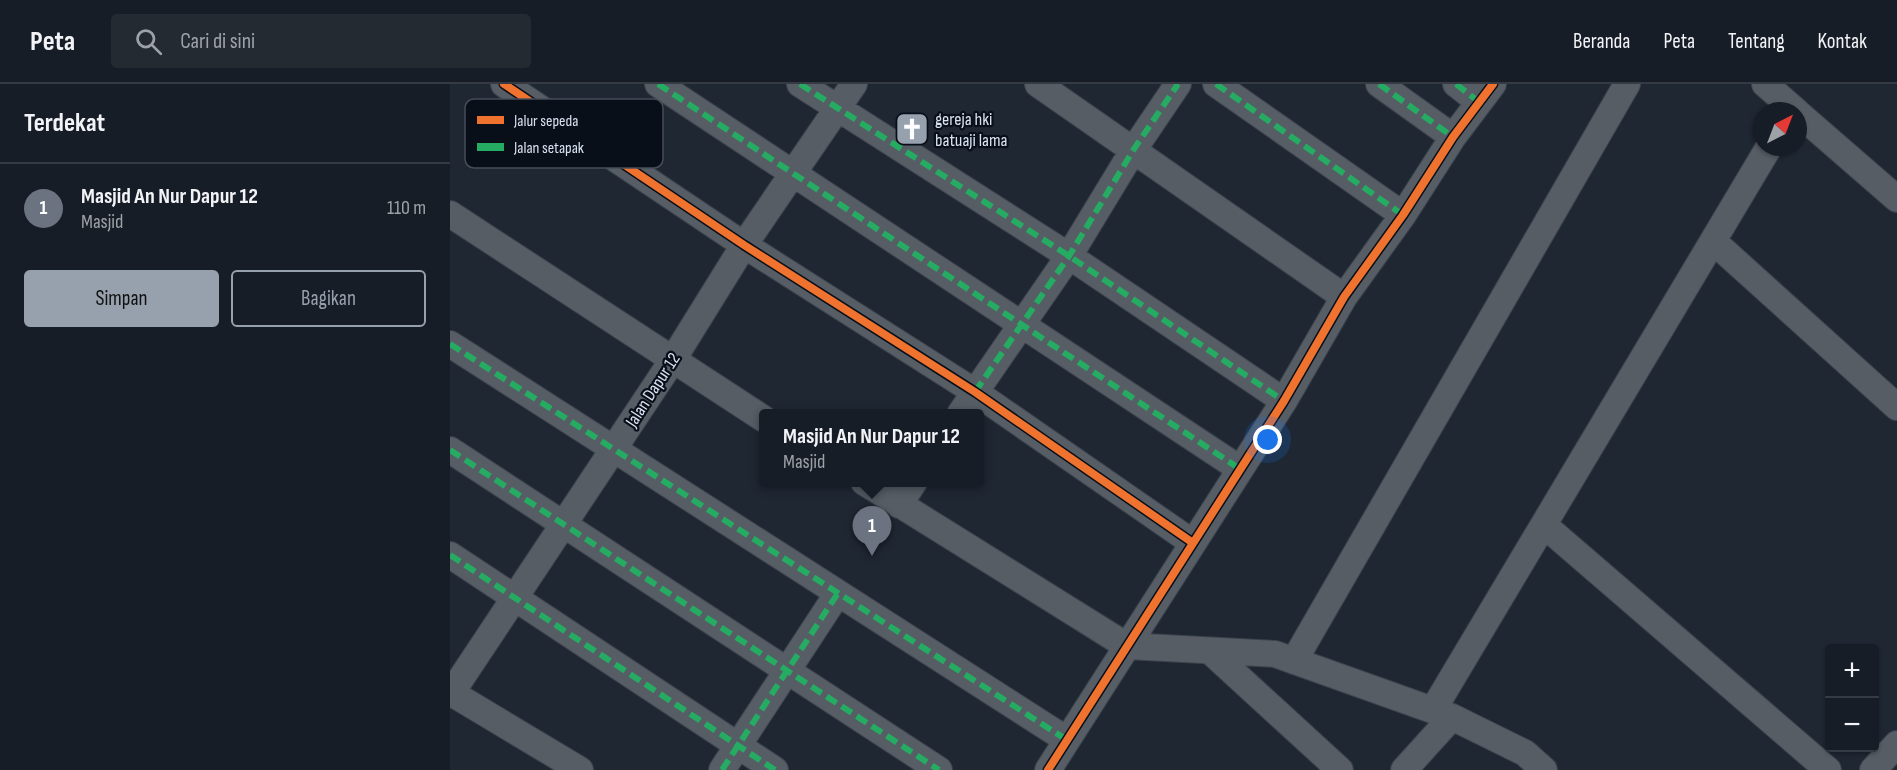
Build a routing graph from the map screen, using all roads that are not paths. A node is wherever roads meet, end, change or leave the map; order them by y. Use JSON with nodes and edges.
{"nodes":[{"id":1,"x":504,"y":84,"type":"edge"},
{"id":2,"x":658,"y":84,"type":"edge"},
{"id":3,"x":800,"y":84,"type":"edge"},
{"id":4,"x":854,"y":84,"type":"edge"},
{"id":5,"x":1038,"y":84,"type":"edge"},
{"id":6,"x":1178,"y":84,"type":"edge"},
{"id":7,"x":1216,"y":84,"type":"edge"},
{"id":8,"x":1379,"y":84,"type":"edge"},
{"id":9,"x":1456,"y":84,"type":"edge"},
{"id":10,"x":1628,"y":84,"type":"edge"},
{"id":11,"x":1765,"y":84,"type":"edge"},
{"id":12,"x":1486,"y":93,"type":"edge"},
{"id":13,"x":526,"y":99,"type":"edge"},
{"id":14,"x":1784,"y":102,"type":"edge"},
{"id":15,"x":837,"y":109,"type":"junction"},
{"id":16,"x":1807,"y":122,"type":"edge"},
{"id":17,"x":1453,"y":137,"type":"junction"},
{"id":18,"x":1134,"y":149,"type":"junction"},
{"id":19,"x":1764,"y":156,"type":"edge"},
{"id":20,"x":629,"y":168,"type":"edge"},
{"id":21,"x":794,"y":175,"type":"junction"},
{"id":22,"x":1897,"y":199,"type":"edge"},
{"id":23,"x":450,"y":214,"type":"edge"},
{"id":24,"x":1403,"y":215,"type":"junction"},
{"id":25,"x":1713,"y":241,"type":"junction"},
{"id":26,"x":744,"y":245,"type":"junction"},
{"id":27,"x":1069,"y":256,"type":"junction"},
{"id":28,"x":1344,"y":297,"type":"junction"},
{"id":29,"x":1020,"y":325,"type":"junction"},
{"id":30,"x":450,"y":344,"type":"edge"},
{"id":31,"x":672,"y":361,"type":"junction"},
{"id":32,"x":975,"y":392,"type":"junction"},
{"id":33,"x":1284,"y":401,"type":"junction"},
{"id":34,"x":1897,"y":407,"type":"edge"},
{"id":35,"x":963,"y":409,"type":"edge"},
{"id":36,"x":759,"y":416,"type":"edge"},
{"id":37,"x":614,"y":449,"type":"junction"},
{"id":38,"x":450,"y":450,"type":"edge"},
{"id":39,"x":1240,"y":469,"type":"junction"},
{"id":40,"x":870,"y":487,"type":"edge"},
{"id":41,"x":911,"y":487,"type":"edge"},
{"id":42,"x":899,"y":505,"type":"junction"},
{"id":43,"x":565,"y":524,"type":"junction"},
{"id":44,"x":1544,"y":525,"type":"junction"},
{"id":45,"x":1193,"y":543,"type":"junction"},
{"id":46,"x":450,"y":555,"type":"edge"},
{"id":47,"x":838,"y":593,"type":"junction"},
{"id":48,"x":516,"y":598,"type":"junction"},
{"id":49,"x":1127,"y":646,"type":"junction"},
{"id":50,"x":1210,"y":651,"type":"junction"},
{"id":51,"x":1294,"y":661,"type":"junction"},
{"id":52,"x":788,"y":671,"type":"junction"},
{"id":53,"x":450,"y":694,"type":"edge"},
{"id":54,"x":1442,"y":713,"type":"junction"},
{"id":55,"x":1067,"y":740,"type":"junction"},
{"id":56,"x":1897,"y":744,"type":"edge"},
{"id":57,"x":739,"y":747,"type":"junction"},
{"id":58,"x":580,"y":770,"type":"edge"},
{"id":59,"x":722,"y":770,"type":"edge"},
{"id":60,"x":775,"y":770,"type":"edge"},
{"id":61,"x":939,"y":770,"type":"edge"},
{"id":62,"x":1048,"y":770,"type":"edge"},
{"id":63,"x":1340,"y":770,"type":"edge"},
{"id":64,"x":1404,"y":770,"type":"edge"},
{"id":65,"x":1544,"y":770,"type":"edge"},
{"id":66,"x":1828,"y":770,"type":"edge"},
{"id":67,"x":1873,"y":770,"type":"edge"}],
"edges":[{"from":1,"to":13,"type":"street"},
{"from":2,"to":21,"type":"street"},
{"from":3,"to":15,"type":"street"},
{"from":4,"to":15,"type":"street","name":"Jalan Dapur 12"},
{"from":5,"to":18,"type":"street"},
{"from":6,"to":18,"type":"street"},
{"from":7,"to":24,"type":"street"},
{"from":8,"to":17,"type":"street"},
{"from":9,"to":12,"type":"street"},
{"from":10,"to":51,"type":"street"},
{"from":11,"to":14,"type":"street"},
{"from":12,"to":17,"type":"street"},
{"from":15,"to":21,"type":"street","name":"Jalan Dapur 12"},
{"from":15,"to":27,"type":"street"},
{"from":16,"to":22,"type":"street"},
{"from":17,"to":24,"type":"street"},
{"from":18,"to":27,"type":"street"},
{"from":18,"to":28,"type":"street"},
{"from":19,"to":25,"type":"street"},
{"from":20,"to":26,"type":"street"},
{"from":21,"to":26,"type":"street","name":"Jalan Dapur 12"},
{"from":21,"to":29,"type":"street"},
{"from":23,"to":31,"type":"street"},
{"from":24,"to":28,"type":"street"},
{"from":25,"to":34,"type":"street"},
{"from":25,"to":44,"type":"street"},
{"from":26,"to":31,"type":"street","name":"Jalan Dapur 12"},
{"from":26,"to":32,"type":"street"},
{"from":27,"to":29,"type":"street"},
{"from":27,"to":33,"type":"street"},
{"from":28,"to":33,"type":"street"},
{"from":29,"to":32,"type":"street"},
{"from":29,"to":39,"type":"street"},
{"from":30,"to":37,"type":"street"},
{"from":31,"to":36,"type":"street"},
{"from":31,"to":37,"type":"street","name":"Jalan Dapur 12"},
{"from":32,"to":35,"type":"street"},
{"from":32,"to":45,"type":"street"},
{"from":33,"to":39,"type":"street"},
{"from":37,"to":43,"type":"street","name":"Jalan Dapur 12"},
{"from":37,"to":47,"type":"street"},
{"from":38,"to":43,"type":"street"},
{"from":39,"to":45,"type":"street"},
{"from":40,"to":42,"type":"street"},
{"from":41,"to":42,"type":"street"},
{"from":42,"to":49,"type":"street"},
{"from":43,"to":48,"type":"street","name":"Jalan Dapur 12"},
{"from":43,"to":52,"type":"street"},
{"from":44,"to":54,"type":"street"},
{"from":44,"to":66,"type":"street"},
{"from":45,"to":49,"type":"street"},
{"from":46,"to":48,"type":"street"},
{"from":47,"to":52,"type":"street"},
{"from":47,"to":55,"type":"street"},
{"from":48,"to":53,"type":"street","name":"Jalan Dapur 12"},
{"from":48,"to":57,"type":"street"},
{"from":49,"to":50,"type":"street"},
{"from":49,"to":55,"type":"street"},
{"from":50,"to":51,"type":"street"},
{"from":50,"to":63,"type":"street"},
{"from":51,"to":54,"type":"street"},
{"from":52,"to":57,"type":"street"},
{"from":52,"to":61,"type":"street"},
{"from":53,"to":58,"type":"street"},
{"from":54,"to":64,"type":"street"},
{"from":54,"to":65,"type":"street"},
{"from":55,"to":62,"type":"street"},
{"from":56,"to":67,"type":"street"},
{"from":57,"to":59,"type":"street"},
{"from":57,"to":60,"type":"street"}]}
